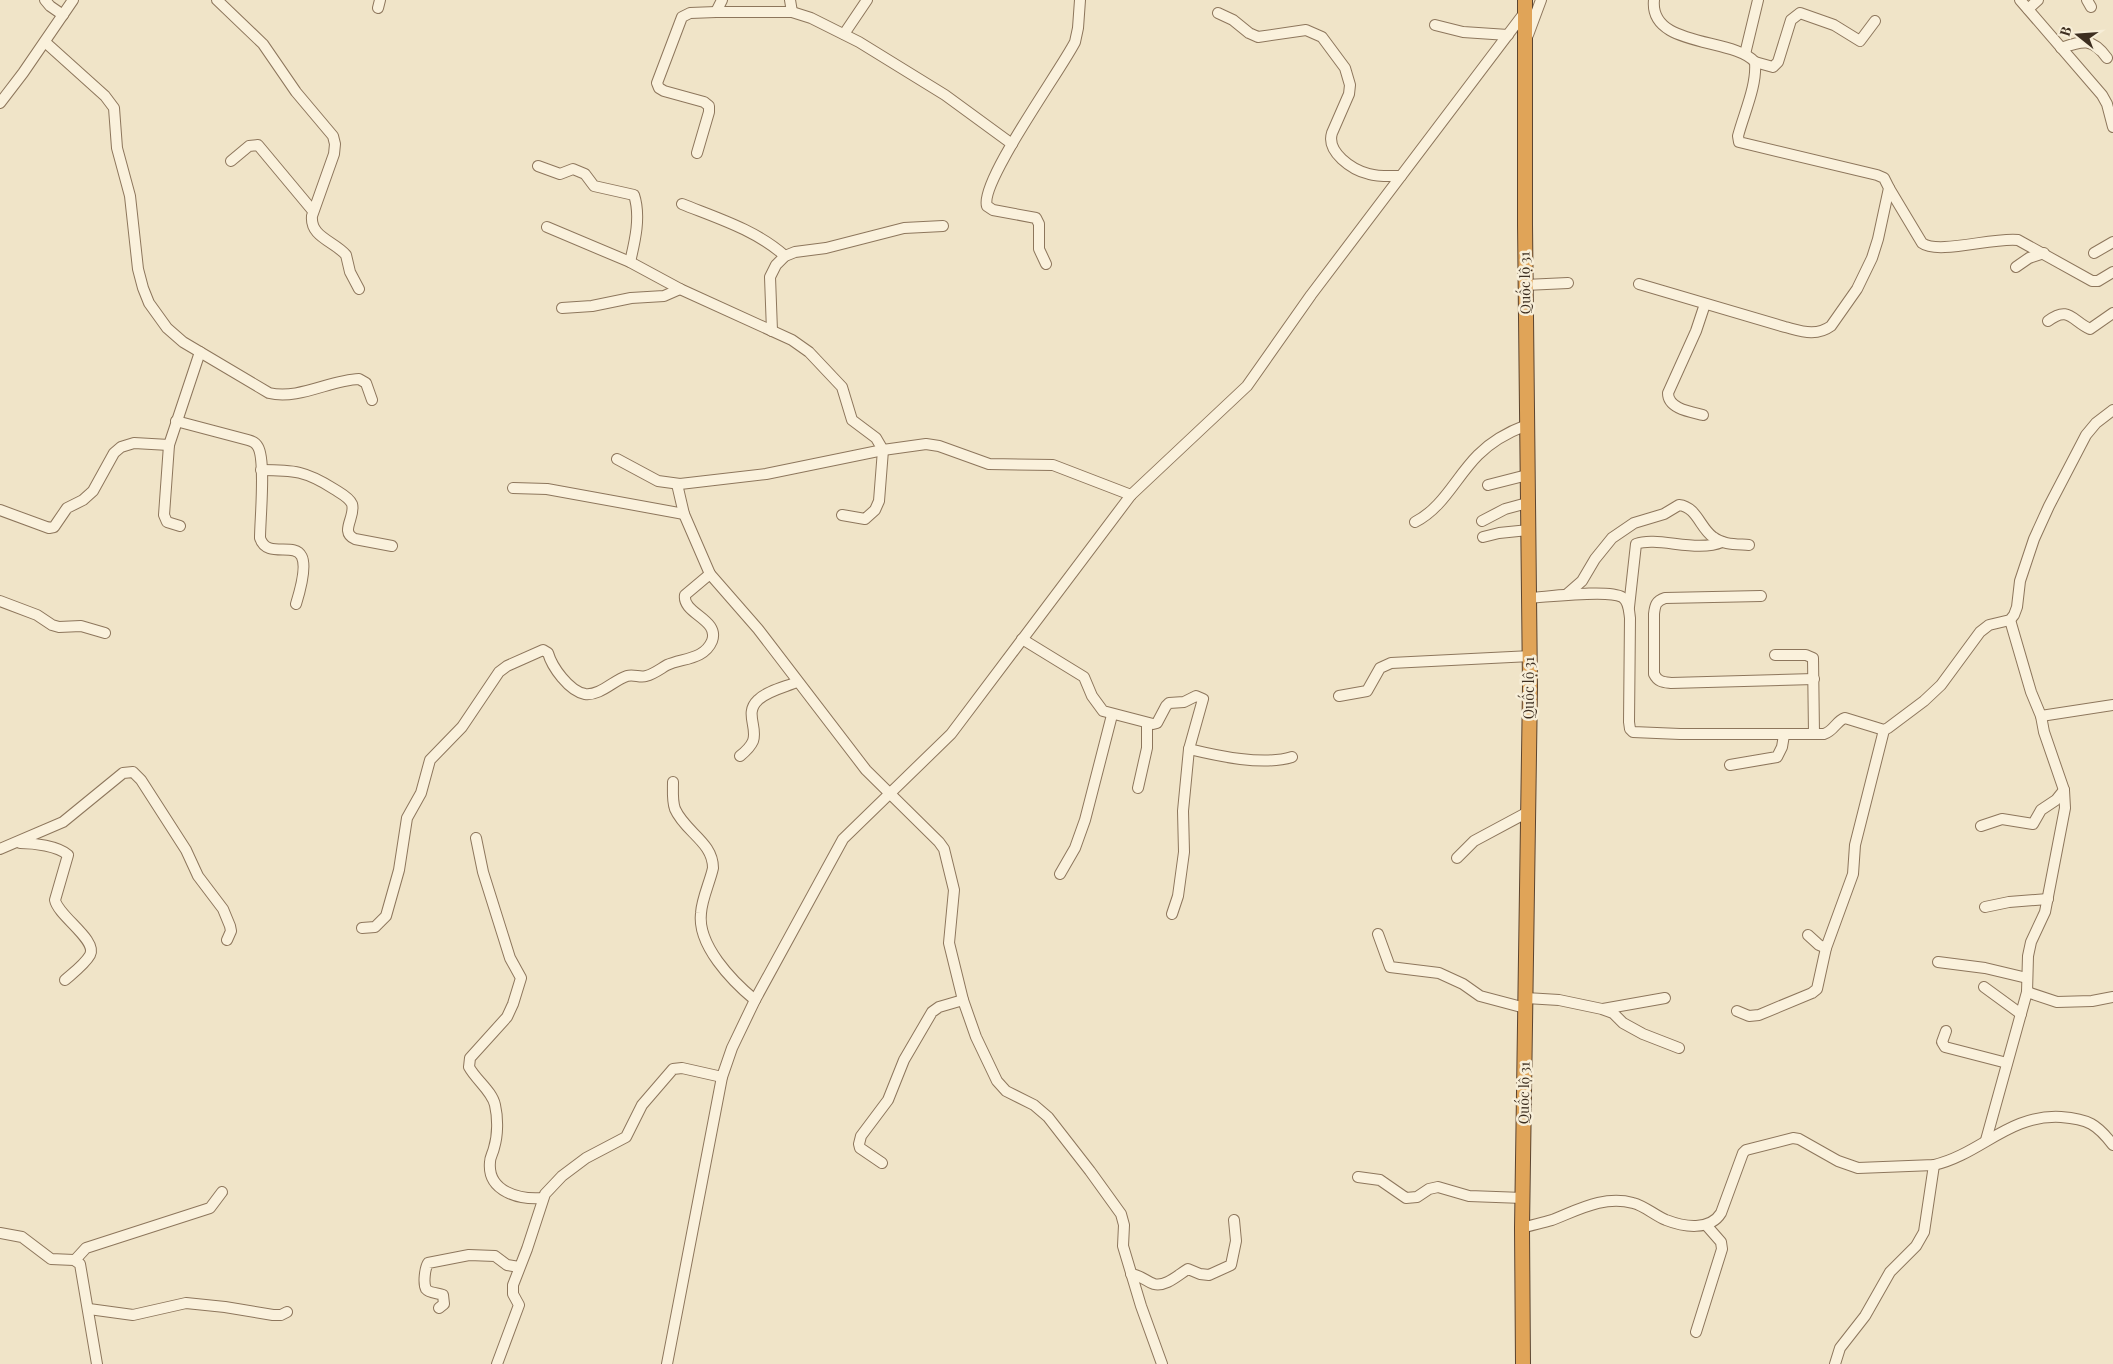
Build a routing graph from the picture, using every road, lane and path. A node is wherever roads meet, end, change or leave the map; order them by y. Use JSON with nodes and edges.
{"nodes":[{"id":1,"x":45,"y":0,"type":"edge"},
{"id":2,"x":73,"y":0,"type":"edge"},
{"id":3,"x":217,"y":0,"type":"edge"},
{"id":4,"x":722,"y":0,"type":"edge"},
{"id":5,"x":790,"y":0,"type":"edge"},
{"id":6,"x":867,"y":0,"type":"edge"},
{"id":7,"x":1080,"y":0,"type":"edge"},
{"id":8,"x":1541,"y":0,"type":"edge"},
{"id":9,"x":1654,"y":0,"type":"edge"},
{"id":10,"x":1758,"y":0,"type":"edge"},
{"id":11,"x":2020,"y":0,"type":"edge"},
{"id":12,"x":2038,"y":0,"type":"edge"},
{"id":13,"x":1526,"y":3,"type":"edge"},
{"id":14,"x":2028,"y":9,"type":"junction"},
{"id":15,"x":716,"y":12,"type":"junction"},
{"id":16,"x":792,"y":12,"type":"junction"},
{"id":17,"x":1218,"y":13,"type":"dead end"},
{"id":18,"x":63,"y":15,"type":"junction"},
{"id":19,"x":1875,"y":21,"type":"dead end"},
{"id":20,"x":1435,"y":25,"type":"dead end"},
{"id":21,"x":844,"y":34,"type":"junction"},
{"id":22,"x":1508,"y":35,"type":"junction"},
{"id":23,"x":45,"y":42,"type":"junction"},
{"id":24,"x":1525,"y":43,"type":"junction"},
{"id":25,"x":2061,"y":48,"type":"junction"},
{"id":26,"x":1744,"y":54,"type":"junction"},
{"id":27,"x":2107,"y":58,"type":"dead end"},
{"id":28,"x":1755,"y":62,"type":"junction"},
{"id":29,"x":0,"y":103,"type":"edge"},
{"id":30,"x":2110,"y":103,"type":"edge"},
{"id":31,"x":2113,"y":127,"type":"edge"},
{"id":32,"x":1012,"y":144,"type":"junction"},
{"id":33,"x":696,"y":153,"type":"dead end"},
{"id":34,"x":231,"y":160,"type":"dead end"},
{"id":35,"x":538,"y":166,"type":"dead end"},
{"id":36,"x":1401,"y":176,"type":"junction"},
{"id":37,"x":1889,"y":188,"type":"junction"},
{"id":38,"x":682,"y":204,"type":"dead end"},
{"id":39,"x":313,"y":212,"type":"junction"},
{"id":40,"x":943,"y":226,"type":"dead end"},
{"id":41,"x":547,"y":227,"type":"dead end"},
{"id":42,"x":2113,"y":242,"type":"edge"},
{"id":43,"x":2044,"y":253,"type":"junction"},
{"id":44,"x":2094,"y":253,"type":"dead end"},
{"id":45,"x":784,"y":256,"type":"junction"},
{"id":46,"x":630,"y":262,"type":"junction"},
{"id":47,"x":1046,"y":264,"type":"dead end"},
{"id":48,"x":2016,"y":267,"type":"dead end"},
{"id":49,"x":2113,"y":272,"type":"edge"},
{"id":50,"x":1568,"y":283,"type":"dead end"},
{"id":51,"x":1525,"y":284,"type":"junction"},
{"id":52,"x":1639,"y":284,"type":"dead end"},
{"id":53,"x":358,"y":289,"type":"dead end"},
{"id":54,"x":680,"y":289,"type":"junction"},
{"id":55,"x":1705,"y":304,"type":"junction"},
{"id":56,"x":562,"y":308,"type":"dead end"},
{"id":57,"x":2113,"y":313,"type":"edge"},
{"id":58,"x":2048,"y":321,"type":"dead end"},
{"id":59,"x":772,"y":331,"type":"junction"},
{"id":60,"x":200,"y":352,"type":"junction"},
{"id":61,"x":372,"y":400,"type":"dead end"},
{"id":62,"x":2113,"y":410,"type":"edge"},
{"id":63,"x":1704,"y":415,"type":"dead end"},
{"id":64,"x":176,"y":421,"type":"junction"},
{"id":65,"x":1527,"y":425,"type":"junction"},
{"id":66,"x":169,"y":444,"type":"junction"},
{"id":67,"x":883,"y":450,"type":"junction"},
{"id":68,"x":617,"y":459,"type":"dead end"},
{"id":69,"x":261,"y":470,"type":"junction"},
{"id":70,"x":1527,"y":475,"type":"junction"},
{"id":71,"x":677,"y":484,"type":"junction"},
{"id":72,"x":1488,"y":485,"type":"dead end"},
{"id":73,"x":513,"y":488,"type":"dead end"},
{"id":74,"x":1131,"y":496,"type":"junction"},
{"id":75,"x":1528,"y":503,"type":"junction"},
{"id":76,"x":0,"y":510,"type":"edge"},
{"id":77,"x":684,"y":514,"type":"junction"},
{"id":78,"x":842,"y":515,"type":"dead end"},
{"id":79,"x":1482,"y":521,"type":"dead end"},
{"id":80,"x":1415,"y":522,"type":"dead end"},
{"id":81,"x":180,"y":526,"type":"dead end"},
{"id":82,"x":1528,"y":530,"type":"junction"},
{"id":83,"x":1484,"y":537,"type":"dead end"},
{"id":84,"x":1722,"y":542,"type":"junction"},
{"id":85,"x":1749,"y":545,"type":"dead end"},
{"id":86,"x":392,"y":546,"type":"dead end"},
{"id":87,"x":710,"y":574,"type":"junction"},
{"id":88,"x":1566,"y":596,"type":"junction"},
{"id":89,"x":1761,"y":596,"type":"dead end"},
{"id":90,"x":1528,"y":598,"type":"junction"},
{"id":91,"x":0,"y":602,"type":"edge"},
{"id":92,"x":296,"y":604,"type":"dead end"},
{"id":93,"x":1629,"y":608,"type":"junction"},
{"id":94,"x":2010,"y":620,"type":"junction"},
{"id":95,"x":105,"y":633,"type":"dead end"},
{"id":96,"x":1022,"y":639,"type":"junction"},
{"id":97,"x":1775,"y":655,"type":"dead end"},
{"id":98,"x":1529,"y":656,"type":"junction"},
{"id":99,"x":1814,"y":679,"type":"junction"},
{"id":100,"x":797,"y":682,"type":"junction"},
{"id":101,"x":1339,"y":696,"type":"dead end"},
{"id":102,"x":2113,"y":705,"type":"edge"},
{"id":103,"x":1112,"y":715,"type":"junction"},
{"id":104,"x":2041,"y":716,"type":"junction"},
{"id":105,"x":1147,"y":724,"type":"junction"},
{"id":106,"x":1884,"y":730,"type":"junction"},
{"id":107,"x":1814,"y":734,"type":"junction"},
{"id":108,"x":1784,"y":735,"type":"junction"},
{"id":109,"x":1189,"y":749,"type":"junction"},
{"id":110,"x":740,"y":756,"type":"dead end"},
{"id":111,"x":1292,"y":757,"type":"dead end"},
{"id":112,"x":1730,"y":765,"type":"dead end"},
{"id":113,"x":673,"y":782,"type":"dead end"},
{"id":114,"x":1138,"y":788,"type":"dead end"},
{"id":115,"x":2064,"y":790,"type":"junction"},
{"id":116,"x":890,"y":795,"type":"junction"},
{"id":117,"x":1528,"y":812,"type":"junction"},
{"id":118,"x":1981,"y":826,"type":"dead end"},
{"id":119,"x":476,"y":838,"type":"dead end"},
{"id":120,"x":16,"y":843,"type":"junction"},
{"id":121,"x":0,"y":849,"type":"edge"},
{"id":122,"x":1457,"y":858,"type":"dead end"},
{"id":123,"x":1060,"y":874,"type":"dead end"},
{"id":124,"x":2048,"y":899,"type":"junction"},
{"id":125,"x":1985,"y":907,"type":"dead end"},
{"id":126,"x":1172,"y":914,"type":"dead end"},
{"id":127,"x":362,"y":928,"type":"dead end"},
{"id":128,"x":1378,"y":934,"type":"dead end"},
{"id":129,"x":1808,"y":936,"type":"dead end"},
{"id":130,"x":227,"y":940,"type":"dead end"},
{"id":131,"x":1826,"y":948,"type":"junction"},
{"id":132,"x":1938,"y":962,"type":"dead end"},
{"id":133,"x":2027,"y":978,"type":"junction"},
{"id":134,"x":65,"y":980,"type":"dead end"},
{"id":135,"x":1984,"y":987,"type":"dead end"},
{"id":136,"x":2027,"y":992,"type":"junction"},
{"id":137,"x":2113,"y":997,"type":"edge"},
{"id":138,"x":1665,"y":998,"type":"dead end"},
{"id":139,"x":754,"y":1000,"type":"junction"},
{"id":140,"x":963,"y":1000,"type":"junction"},
{"id":141,"x":1523,"y":1004,"type":"junction"},
{"id":142,"x":1602,"y":1009,"type":"junction"},
{"id":143,"x":1737,"y":1011,"type":"dead end"},
{"id":144,"x":2021,"y":1014,"type":"junction"},
{"id":145,"x":1946,"y":1031,"type":"dead end"},
{"id":146,"x":1679,"y":1048,"type":"dead end"},
{"id":147,"x":2007,"y":1063,"type":"junction"},
{"id":148,"x":722,"y":1077,"type":"junction"},
{"id":149,"x":1986,"y":1140,"type":"junction"},
{"id":150,"x":2113,"y":1144,"type":"edge"},
{"id":151,"x":882,"y":1163,"type":"dead end"},
{"id":152,"x":1934,"y":1165,"type":"junction"},
{"id":153,"x":1358,"y":1177,"type":"dead end"},
{"id":154,"x":222,"y":1192,"type":"dead end"},
{"id":155,"x":543,"y":1198,"type":"junction"},
{"id":156,"x":1523,"y":1198,"type":"junction"},
{"id":157,"x":1234,"y":1220,"type":"dead end"},
{"id":158,"x":1707,"y":1226,"type":"junction"},
{"id":159,"x":1522,"y":1228,"type":"junction"},
{"id":160,"x":2,"y":1236,"type":"edge"},
{"id":161,"x":76,"y":1260,"type":"junction"},
{"id":162,"x":519,"y":1267,"type":"junction"},
{"id":163,"x":1131,"y":1274,"type":"junction"},
{"id":164,"x":438,"y":1308,"type":"dead end"},
{"id":165,"x":89,"y":1309,"type":"junction"},
{"id":166,"x":287,"y":1312,"type":"dead end"},
{"id":167,"x":1696,"y":1332,"type":"dead end"},
{"id":168,"x":97,"y":1364,"type":"edge"},
{"id":169,"x":497,"y":1364,"type":"edge"},
{"id":170,"x":667,"y":1364,"type":"edge"},
{"id":171,"x":1162,"y":1364,"type":"edge"},
{"id":172,"x":1523,"y":1364,"type":"edge"},
{"id":173,"x":1835,"y":1364,"type":"edge"}],
"edges":[{"from":1,"to":18,"type":"street"},
{"from":2,"to":18,"type":"street"},
{"from":3,"to":39,"type":"street"},
{"from":4,"to":15,"type":"street"},
{"from":5,"to":16,"type":"street"},
{"from":6,"to":21,"type":"street"},
{"from":7,"to":32,"type":"street"},
{"from":8,"to":24,"type":"street"},
{"from":9,"to":26,"type":"street"},
{"from":10,"to":26,"type":"street"},
{"from":11,"to":14,"type":"street"},
{"from":12,"to":14,"type":"street"},
{"from":13,"to":22,"type":"street"},
{"from":13,"to":24,"type":"highway","name":"Quốc lộ 31"},
{"from":14,"to":25,"type":"street"},
{"from":15,"to":16,"type":"street"},
{"from":15,"to":33,"type":"street"},
{"from":16,"to":21,"type":"street"},
{"from":17,"to":36,"type":"street"},
{"from":18,"to":23,"type":"street"},
{"from":19,"to":28,"type":"street"},
{"from":20,"to":22,"type":"street"},
{"from":21,"to":32,"type":"street"},
{"from":22,"to":36,"type":"street"},
{"from":23,"to":29,"type":"street"},
{"from":23,"to":60,"type":"street"},
{"from":24,"to":51,"type":"highway","name":"Quốc lộ 31"},
{"from":25,"to":27,"type":"street"},
{"from":25,"to":30,"type":"street"},
{"from":26,"to":28,"type":"street"},
{"from":28,"to":37,"type":"street"},
{"from":30,"to":31,"type":"street"},
{"from":32,"to":47,"type":"street"},
{"from":34,"to":39,"type":"street"},
{"from":35,"to":46,"type":"street"},
{"from":36,"to":74,"type":"street"},
{"from":37,"to":43,"type":"street"},
{"from":37,"to":55,"type":"street"},
{"from":38,"to":45,"type":"street"},
{"from":39,"to":53,"type":"street"},
{"from":40,"to":45,"type":"street"},
{"from":41,"to":46,"type":"street"},
{"from":42,"to":44,"type":"street"},
{"from":43,"to":48,"type":"street"},
{"from":43,"to":49,"type":"street"},
{"from":45,"to":59,"type":"street"},
{"from":46,"to":54,"type":"street"},
{"from":50,"to":51,"type":"street"},
{"from":51,"to":65,"type":"highway","name":"Quốc lộ 31"},
{"from":52,"to":55,"type":"street"},
{"from":54,"to":56,"type":"street"},
{"from":54,"to":59,"type":"street"},
{"from":55,"to":63,"type":"street"},
{"from":57,"to":58,"type":"street"},
{"from":59,"to":67,"type":"street"},
{"from":60,"to":61,"type":"street"},
{"from":60,"to":64,"type":"street"},
{"from":62,"to":94,"type":"street"},
{"from":64,"to":66,"type":"street"},
{"from":64,"to":69,"type":"street"},
{"from":65,"to":70,"type":"highway","name":"Quốc lộ 31"},
{"from":65,"to":80,"type":"street"},
{"from":66,"to":76,"type":"street"},
{"from":66,"to":81,"type":"street"},
{"from":67,"to":71,"type":"street"},
{"from":67,"to":74,"type":"street"},
{"from":67,"to":78,"type":"street"},
{"from":68,"to":71,"type":"street"},
{"from":69,"to":86,"type":"street"},
{"from":69,"to":92,"type":"street"},
{"from":70,"to":72,"type":"street"},
{"from":70,"to":75,"type":"highway","name":"Quốc lộ 31"},
{"from":71,"to":77,"type":"street"},
{"from":73,"to":77,"type":"street"},
{"from":74,"to":96,"type":"street"},
{"from":75,"to":79,"type":"street"},
{"from":75,"to":82,"type":"highway","name":"Quốc lộ 31"},
{"from":77,"to":87,"type":"street"},
{"from":82,"to":83,"type":"street"},
{"from":82,"to":90,"type":"highway","name":"Quốc lộ 31"},
{"from":84,"to":85,"type":"street"},
{"from":84,"to":88,"type":"street"},
{"from":84,"to":93,"type":"street"},
{"from":87,"to":100,"type":"street"},
{"from":87,"to":127,"type":"street"},
{"from":88,"to":90,"type":"street"},
{"from":88,"to":93,"type":"street"},
{"from":89,"to":99,"type":"street"},
{"from":90,"to":98,"type":"highway","name":"Quốc lộ 31"},
{"from":91,"to":95,"type":"street"},
{"from":93,"to":108,"type":"street"},
{"from":94,"to":104,"type":"street"},
{"from":94,"to":106,"type":"street"},
{"from":96,"to":103,"type":"street"},
{"from":96,"to":116,"type":"street"},
{"from":97,"to":99,"type":"street"},
{"from":98,"to":101,"type":"street"},
{"from":98,"to":117,"type":"highway","name":"Quốc lộ 31"},
{"from":99,"to":107,"type":"street"},
{"from":100,"to":110,"type":"street"},
{"from":100,"to":116,"type":"street"},
{"from":102,"to":104,"type":"street"},
{"from":103,"to":105,"type":"street"},
{"from":103,"to":123,"type":"street"},
{"from":104,"to":115,"type":"street"},
{"from":105,"to":109,"type":"street"},
{"from":105,"to":114,"type":"street"},
{"from":106,"to":107,"type":"street"},
{"from":106,"to":131,"type":"street"},
{"from":107,"to":108,"type":"street"},
{"from":108,"to":112,"type":"street"},
{"from":109,"to":111,"type":"street"},
{"from":109,"to":126,"type":"street"},
{"from":113,"to":139,"type":"street"},
{"from":115,"to":118,"type":"street"},
{"from":115,"to":124,"type":"street"},
{"from":116,"to":139,"type":"street"},
{"from":116,"to":140,"type":"street"},
{"from":117,"to":122,"type":"street"},
{"from":117,"to":141,"type":"highway","name":"Quốc lộ 31"},
{"from":119,"to":155,"type":"street"},
{"from":120,"to":121,"type":"street"},
{"from":120,"to":130,"type":"street"},
{"from":120,"to":134,"type":"street"},
{"from":124,"to":125,"type":"street"},
{"from":124,"to":133,"type":"street"},
{"from":128,"to":141,"type":"street"},
{"from":129,"to":131,"type":"street"},
{"from":131,"to":143,"type":"street"},
{"from":132,"to":133,"type":"street"},
{"from":133,"to":136,"type":"street"},
{"from":135,"to":144,"type":"street"},
{"from":136,"to":137,"type":"street"},
{"from":136,"to":144,"type":"street"},
{"from":138,"to":142,"type":"street"},
{"from":139,"to":148,"type":"street"},
{"from":140,"to":151,"type":"street"},
{"from":140,"to":163,"type":"street"},
{"from":141,"to":142,"type":"street"},
{"from":141,"to":156,"type":"highway","name":"Quốc lộ 31"},
{"from":142,"to":146,"type":"street"},
{"from":144,"to":147,"type":"street"},
{"from":145,"to":147,"type":"street"},
{"from":147,"to":149,"type":"street"},
{"from":148,"to":155,"type":"street"},
{"from":148,"to":170,"type":"street"},
{"from":149,"to":150,"type":"street"},
{"from":149,"to":152,"type":"street"},
{"from":152,"to":158,"type":"street"},
{"from":152,"to":173,"type":"street"},
{"from":153,"to":156,"type":"street"},
{"from":154,"to":161,"type":"street"},
{"from":155,"to":162,"type":"street"},
{"from":156,"to":159,"type":"highway","name":"Quốc lộ 31"},
{"from":157,"to":163,"type":"street"},
{"from":158,"to":159,"type":"street"},
{"from":158,"to":167,"type":"street"},
{"from":159,"to":172,"type":"highway","name":"Quốc lộ 31"},
{"from":160,"to":161,"type":"street"},
{"from":161,"to":165,"type":"street"},
{"from":162,"to":164,"type":"street"},
{"from":162,"to":169,"type":"street"},
{"from":163,"to":171,"type":"street"},
{"from":165,"to":166,"type":"street"},
{"from":165,"to":168,"type":"street"}]}
